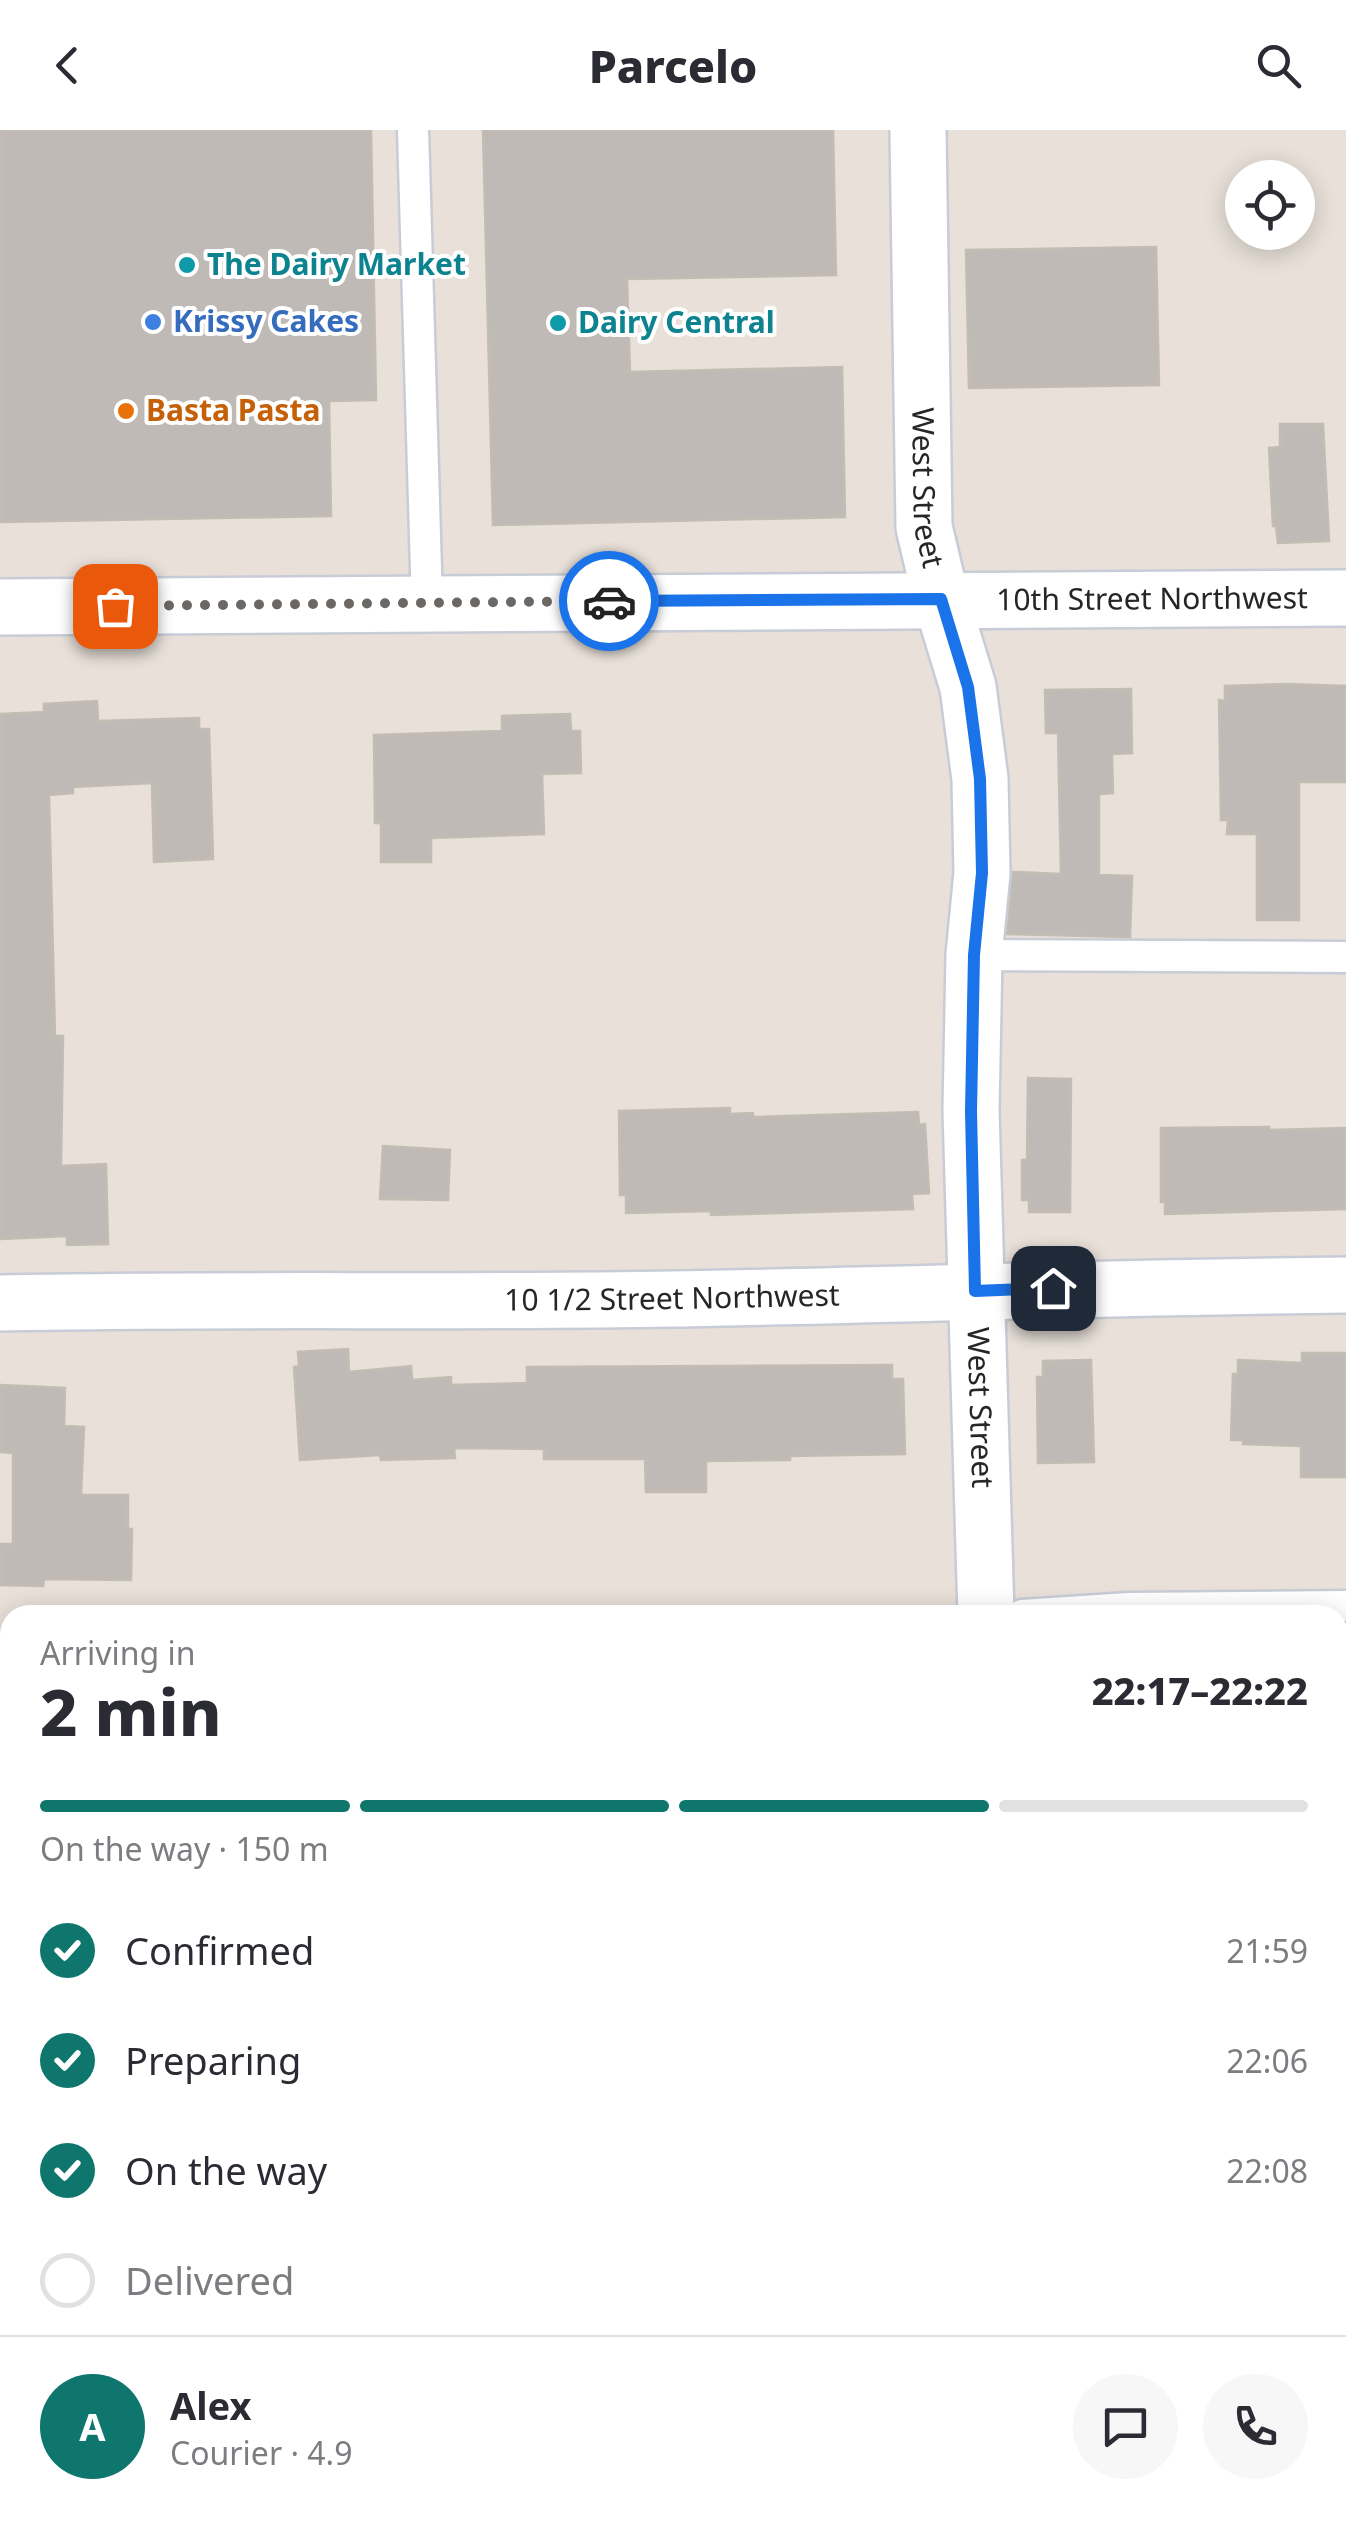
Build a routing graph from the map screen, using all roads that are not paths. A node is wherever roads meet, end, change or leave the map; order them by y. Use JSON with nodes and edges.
{"nodes":[{"id":1,"x":413,"y":130,"type":"edge"},
{"id":2,"x":918,"y":130,"type":"edge"},
{"id":3,"x":1346,"y":598,"type":"edge"},
{"id":4,"x":941,"y":599,"type":"junction"},
{"id":5,"x":427,"y":604,"type":"junction"},
{"id":6,"x":0,"y":608,"type":"edge"},
{"id":7,"x":974,"y":955,"type":"junction"},
{"id":8,"x":1346,"y":957,"type":"edge"},
{"id":9,"x":1346,"y":1284,"type":"edge"},
{"id":10,"x":975,"y":1291,"type":"junction"},
{"id":11,"x":0,"y":1303,"type":"edge"},
{"id":12,"x":986,"y":1605,"type":"edge"}],
"edges":[{"from":1,"to":5,"type":"lane"},
{"from":2,"to":4,"type":"street","name":"West Street"},
{"from":3,"to":4,"type":"street","name":"10th Street Northwest"},
{"from":4,"to":5,"type":"street","name":"10th Street Northwest"},
{"from":4,"to":7,"type":"street","name":"West Street"},
{"from":5,"to":6,"type":"street","name":"10th Street Northwest"},
{"from":7,"to":8,"type":"lane"},
{"from":7,"to":10,"type":"street","name":"West Street"},
{"from":9,"to":10,"type":"street","name":"10 1/2 Street Northwest"},
{"from":10,"to":11,"type":"street","name":"10 1/2 Street Northwest"},
{"from":10,"to":12,"type":"street","name":"West Street"}]}
